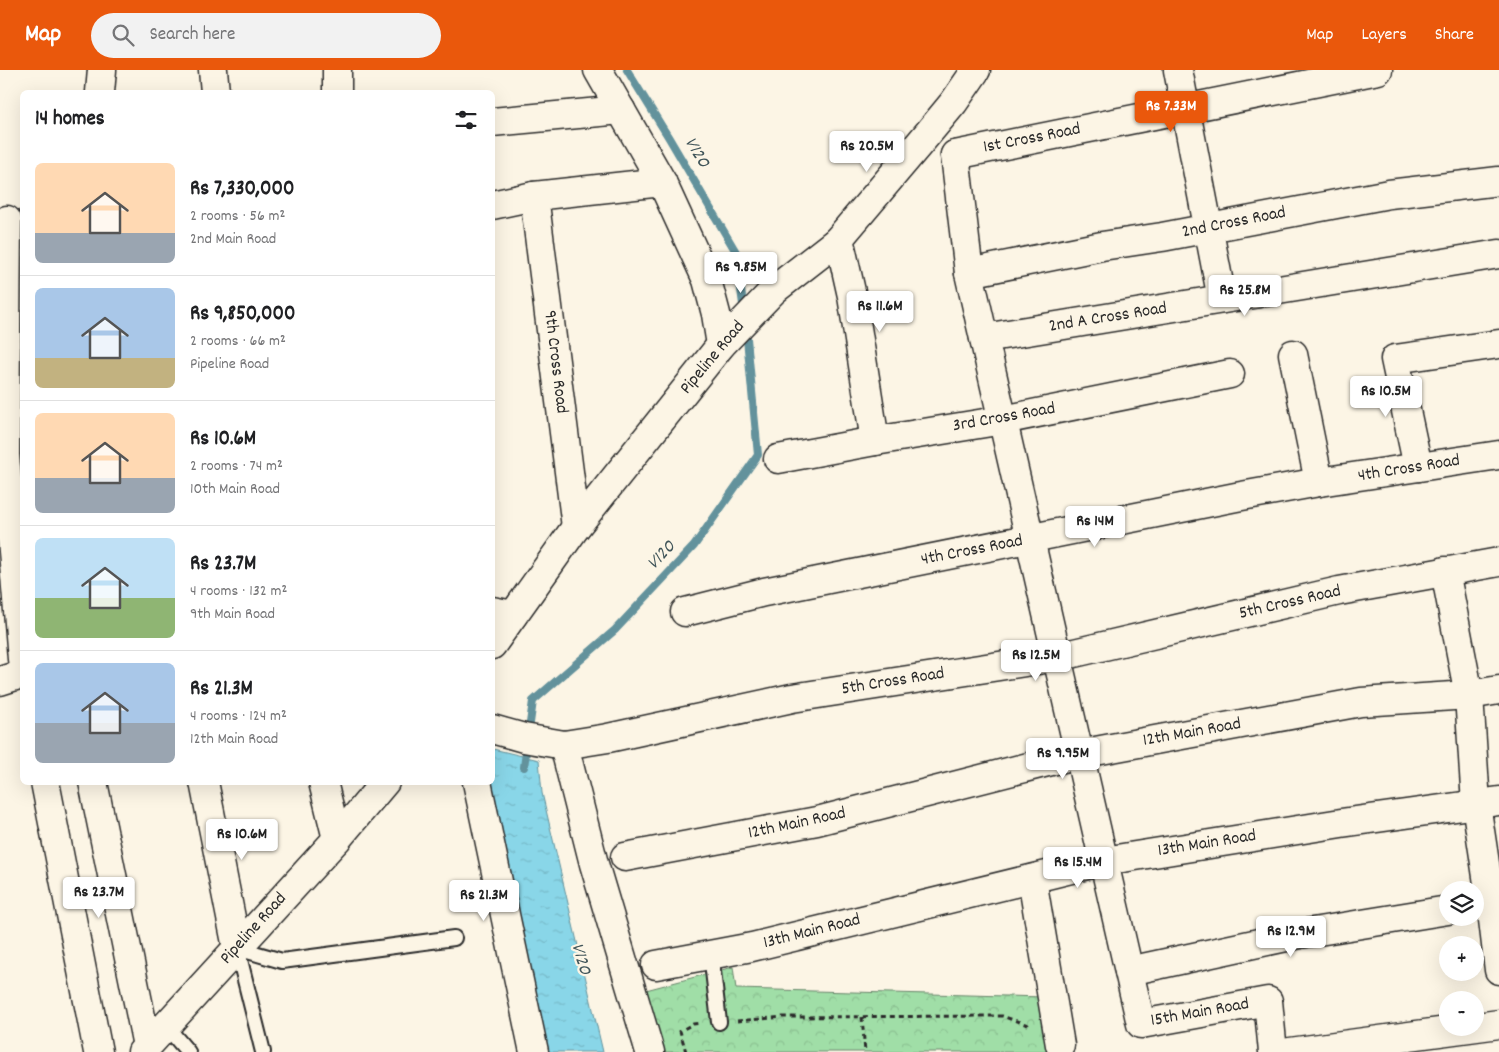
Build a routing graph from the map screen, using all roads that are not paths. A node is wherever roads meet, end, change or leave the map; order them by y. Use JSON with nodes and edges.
{"nodes":[{"id":1,"x":102,"y":70,"type":"edge"},
{"id":2,"x":213,"y":70,"type":"edge"},
{"id":3,"x":337,"y":70,"type":"edge"},
{"id":4,"x":598,"y":70,"type":"edge"},
{"id":5,"x":976,"y":70,"type":"edge"},
{"id":6,"x":1178,"y":70,"type":"edge"},
{"id":7,"x":1378,"y":70,"type":"edge"},
{"id":8,"x":100,"y":90,"type":"edge"},
{"id":9,"x":215,"y":90,"type":"edge"},
{"id":10,"x":338,"y":90,"type":"edge"},
{"id":11,"x":1186,"y":108,"type":"junction"},
{"id":12,"x":621,"y":110,"type":"junction"},
{"id":13,"x":495,"y":122,"type":"edge"},
{"id":14,"x":930,"y":131,"type":"junction"},
{"id":15,"x":955,"y":154,"type":"junction"},
{"id":16,"x":1499,"y":181,"type":"edge"},
{"id":17,"x":662,"y":182,"type":"junction"},
{"id":18,"x":534,"y":196,"type":"junction"},
{"id":19,"x":495,"y":204,"type":"edge"},
{"id":20,"x":10,"y":220,"type":"edge"},
{"id":21,"x":1209,"y":227,"type":"junction"},
{"id":22,"x":837,"y":241,"type":"junction"},
{"id":23,"x":1499,"y":254,"type":"edge"},
{"id":24,"x":969,"y":273,"type":"junction"},
{"id":25,"x":1222,"y":299,"type":"junction"},
{"id":26,"x":729,"y":336,"type":"junction"},
{"id":27,"x":984,"y":338,"type":"junction"},
{"id":28,"x":1499,"y":344,"type":"edge"},
{"id":29,"x":1293,"y":354,"type":"dead end"},
{"id":30,"x":1230,"y":374,"type":"dead end"},
{"id":31,"x":1003,"y":420,"type":"junction"},
{"id":32,"x":875,"y":441,"type":"junction"},
{"id":33,"x":1499,"y":455,"type":"edge"},
{"id":34,"x":778,"y":459,"type":"dead end"},
{"id":35,"x":1418,"y":467,"type":"junction"},
{"id":36,"x":1319,"y":482,"type":"junction"},
{"id":37,"x":576,"y":527,"type":"junction"},
{"id":38,"x":1030,"y":539,"type":"junction"},
{"id":39,"x":1499,"y":562,"type":"edge"},
{"id":40,"x":1445,"y":571,"type":"junction"},
{"id":41,"x":685,"y":612,"type":"dead end"},
{"id":42,"x":503,"y":613,"type":"edge"},
{"id":43,"x":20,"y":635,"type":"edge"},
{"id":44,"x":495,"y":636,"type":"edge"},
{"id":45,"x":1057,"y":657,"type":"junction"},
{"id":46,"x":20,"y":675,"type":"edge"},
{"id":47,"x":0,"y":681,"type":"edge"},
{"id":48,"x":1499,"y":690,"type":"edge"},
{"id":49,"x":1469,"y":694,"type":"junction"},
{"id":50,"x":495,"y":730,"type":"edge"},
{"id":51,"x":564,"y":745,"type":"junction"},
{"id":52,"x":1079,"y":754,"type":"junction"},
{"id":53,"x":46,"y":785,"type":"edge"},
{"id":54,"x":93,"y":785,"type":"edge"},
{"id":55,"x":205,"y":785,"type":"edge"},
{"id":56,"x":323,"y":785,"type":"edge"},
{"id":57,"x":382,"y":785,"type":"edge"},
{"id":58,"x":478,"y":785,"type":"edge"},
{"id":59,"x":1488,"y":802,"type":"edge"},
{"id":60,"x":337,"y":839,"type":"junction"},
{"id":61,"x":625,"y":857,"type":"dead end"},
{"id":62,"x":1104,"y":861,"type":"junction"},
{"id":63,"x":1032,"y":879,"type":"junction"},
{"id":64,"x":1488,"y":903,"type":"edge"},
{"id":65,"x":1439,"y":911,"type":"edge"},
{"id":66,"x":454,"y":938,"type":"dead end"},
{"id":67,"x":237,"y":948,"type":"junction"},
{"id":68,"x":711,"y":954,"type":"junction"},
{"id":69,"x":656,"y":964,"type":"dead end"},
{"id":70,"x":1499,"y":970,"type":"edge"},
{"id":71,"x":1129,"y":971,"type":"junction"},
{"id":72,"x":719,"y":1022,"type":"road end"},
{"id":73,"x":1499,"y":1024,"type":"edge"},
{"id":74,"x":166,"y":1026,"type":"junction"},
{"id":75,"x":1060,"y":1046,"type":"dead end"},
{"id":76,"x":145,"y":1049,"type":"edge"},
{"id":77,"x":98,"y":1052,"type":"edge"},
{"id":78,"x":188,"y":1052,"type":"edge"},
{"id":79,"x":263,"y":1052,"type":"edge"},
{"id":80,"x":534,"y":1052,"type":"edge"},
{"id":81,"x":650,"y":1052,"type":"edge"},
{"id":82,"x":1273,"y":1052,"type":"edge"},
{"id":83,"x":1290,"y":1052,"type":"edge"}],
"edges":[{"from":1,"to":8,"type":"street"},
{"from":2,"to":9,"type":"street"},
{"from":3,"to":10,"type":"street"},
{"from":4,"to":12,"type":"street"},
{"from":5,"to":14,"type":"street","name":"Pipeline Road"},
{"from":6,"to":11,"type":"street"},
{"from":7,"to":11,"type":"street","name":"1st Cross Road"},
{"from":11,"to":15,"type":"street","name":"1st Cross Road"},
{"from":11,"to":21,"type":"street"},
{"from":12,"to":13,"type":"street"},
{"from":12,"to":17,"type":"street"},
{"from":14,"to":15,"type":"street"},
{"from":14,"to":22,"type":"street","name":"Pipeline Road"},
{"from":15,"to":24,"type":"street"},
{"from":16,"to":21,"type":"street","name":"2nd Cross Road"},
{"from":17,"to":18,"type":"street"},
{"from":17,"to":26,"type":"street"},
{"from":18,"to":19,"type":"street"},
{"from":18,"to":37,"type":"street","name":"9th Cross Road"},
{"from":20,"to":43,"type":"street"},
{"from":21,"to":24,"type":"street","name":"2nd Cross Road"},
{"from":21,"to":25,"type":"street"},
{"from":22,"to":26,"type":"street","name":"Pipeline Road"},
{"from":22,"to":32,"type":"street"},
{"from":23,"to":25,"type":"street","name":"2nd A Cross Road"},
{"from":24,"to":27,"type":"street"},
{"from":25,"to":27,"type":"street","name":"2nd A Cross Road"},
{"from":26,"to":37,"type":"street","name":"Pipeline Road"},
{"from":27,"to":31,"type":"street"},
{"from":28,"to":35,"type":"street"},
{"from":29,"to":36,"type":"street"},
{"from":30,"to":31,"type":"street","name":"3rd Cross Road"},
{"from":31,"to":32,"type":"street","name":"3rd Cross Road"},
{"from":31,"to":38,"type":"street"},
{"from":32,"to":34,"type":"street","name":"3rd Cross Road"},
{"from":33,"to":35,"type":"street","name":"4th Cross Road"},
{"from":35,"to":36,"type":"street","name":"4th Cross Road"},
{"from":36,"to":38,"type":"street","name":"4th Cross Road"},
{"from":37,"to":42,"type":"street","name":"Pipeline Road"},
{"from":38,"to":41,"type":"street","name":"4th Cross Road"},
{"from":38,"to":45,"type":"street"},
{"from":39,"to":40,"type":"street","name":"5th Cross Road"},
{"from":40,"to":45,"type":"street","name":"5th Cross Road"},
{"from":40,"to":49,"type":"street"},
{"from":42,"to":44,"type":"street","name":"Pipeline Road"},
{"from":45,"to":51,"type":"street","name":"5th Cross Road"},
{"from":45,"to":52,"type":"street"},
{"from":46,"to":47,"type":"street"},
{"from":48,"to":49,"type":"street","name":"12th Main Road"},
{"from":49,"to":52,"type":"street","name":"12th Main Road"},
{"from":49,"to":59,"type":"street"},
{"from":50,"to":51,"type":"street","name":"5th Cross Road"},
{"from":51,"to":81,"type":"street"},
{"from":52,"to":61,"type":"street","name":"12th Main Road"},
{"from":52,"to":62,"type":"street"},
{"from":53,"to":77,"type":"street"},
{"from":54,"to":76,"type":"street"},
{"from":55,"to":67,"type":"street"},
{"from":56,"to":60,"type":"street"},
{"from":57,"to":60,"type":"street","name":"Pipeline Road"},
{"from":58,"to":80,"type":"street"},
{"from":59,"to":62,"type":"street","name":"13th Main Road"},
{"from":59,"to":64,"type":"street"},
{"from":60,"to":67,"type":"street","name":"Pipeline Road"},
{"from":62,"to":63,"type":"street","name":"13th Main Road"},
{"from":62,"to":71,"type":"street"},
{"from":63,"to":68,"type":"street","name":"13th Main Road"},
{"from":63,"to":75,"type":"street"},
{"from":64,"to":70,"type":"street"},
{"from":65,"to":71,"type":"street"},
{"from":66,"to":67,"type":"lane"},
{"from":67,"to":74,"type":"street","name":"Pipeline Road"},
{"from":67,"to":79,"type":"lane"},
{"from":68,"to":69,"type":"street","name":"13th Main Road"},
{"from":68,"to":72,"type":"lane"},
{"from":71,"to":82,"type":"street","name":"15th Main Road"},
{"from":73,"to":83,"type":"street"},
{"from":74,"to":76,"type":"street","name":"Pipeline Road"},
{"from":74,"to":78,"type":"lane"}]}
